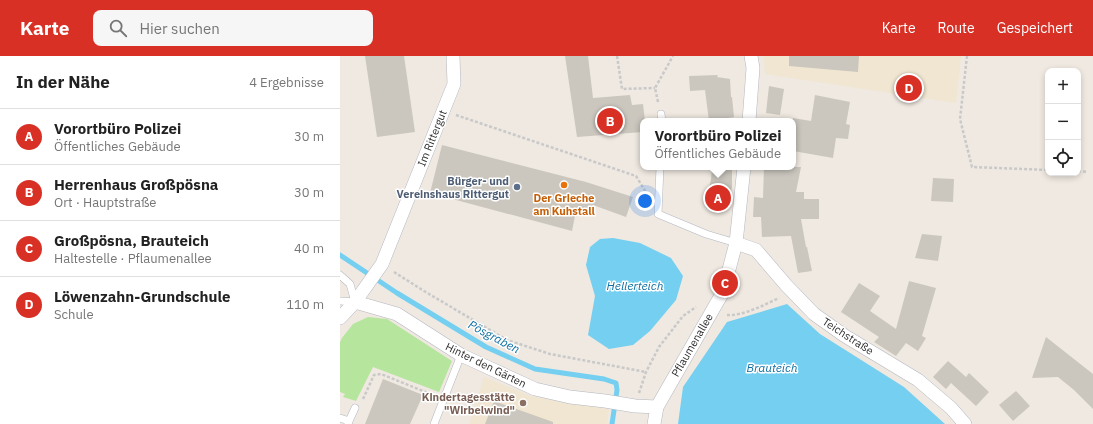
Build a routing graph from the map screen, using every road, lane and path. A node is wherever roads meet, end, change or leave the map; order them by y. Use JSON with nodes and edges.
{"nodes":[{"id":1,"x":453,"y":56,"type":"edge"},
{"id":2,"x":617,"y":56,"type":"edge"},
{"id":3,"x":673,"y":56,"type":"edge"},
{"id":4,"x":751,"y":56,"type":"edge"},
{"id":5,"x":966,"y":56,"type":"edge"},
{"id":6,"x":655,"y":88,"type":"junction"},
{"id":7,"x":658,"y":101,"type":"dead end"},
{"id":8,"x":443,"y":111,"type":"junction"},
{"id":9,"x":748,"y":118,"type":"edge"},
{"id":10,"x":660,"y":170,"type":"edge"},
{"id":11,"x":744,"y":170,"type":"edge"},
{"id":12,"x":1045,"y":170,"type":"edge"},
{"id":13,"x":1081,"y":171,"type":"edge"},
{"id":14,"x":1088,"y":172,"type":"dead end"},
{"id":15,"x":658,"y":214,"type":"junction"},
{"id":16,"x":736,"y":243,"type":"junction"},
{"id":17,"x":380,"y":267,"type":"junction"},
{"id":18,"x":340,"y":275,"type":"edge"},
{"id":19,"x":793,"y":292,"type":"junction"},
{"id":20,"x":340,"y":301,"type":"edge"},
{"id":21,"x":355,"y":302,"type":"junction"},
{"id":22,"x":699,"y":305,"type":"dead end"},
{"id":23,"x":710,"y":314,"type":"junction"},
{"id":24,"x":340,"y":318,"type":"edge"},
{"id":25,"x":461,"y":355,"type":"junction"},
{"id":26,"x":646,"y":372,"type":"junction"},
{"id":27,"x":640,"y":390,"type":"dead end"},
{"id":28,"x":444,"y":399,"type":"junction"},
{"id":29,"x":657,"y":407,"type":"junction"},
{"id":30,"x":354,"y":408,"type":"joint"},
{"id":31,"x":340,"y":418,"type":"edge"},
{"id":32,"x":349,"y":423,"type":"edge"},
{"id":33,"x":434,"y":424,"type":"edge"},
{"id":34,"x":654,"y":424,"type":"edge"},
{"id":35,"x":965,"y":424,"type":"edge"}],
"edges":[{"from":1,"to":8,"type":"street","name":"Im Rittergut"},
{"from":2,"to":6,"type":"path"},
{"from":3,"to":6,"type":"path"},
{"from":4,"to":9,"type":"street"},
{"from":5,"to":12,"type":"path"},
{"from":6,"to":7,"type":"path"},
{"from":8,"to":15,"type":"path"},
{"from":8,"to":17,"type":"street","name":"Im Rittergut"},
{"from":10,"to":15,"type":"lane"},
{"from":11,"to":16,"type":"street","name":"Pflaumenallee"},
{"from":13,"to":14,"type":"path"},
{"from":15,"to":16,"type":"lane"},
{"from":16,"to":19,"type":"street","name":"Teichstraße"},
{"from":16,"to":23,"type":"street","name":"Pflaumenallee"},
{"from":17,"to":21,"type":"street","name":"Im Rittergut"},
{"from":17,"to":26,"type":"path"},
{"from":18,"to":21,"type":"lane"},
{"from":19,"to":23,"type":"path"},
{"from":19,"to":35,"type":"street","name":"Teichstraße"},
{"from":20,"to":21,"type":"lane"},
{"from":21,"to":24,"type":"street","name":"Im Rittergut"},
{"from":21,"to":25,"type":"street","name":"Hinter den Gärten"},
{"from":22,"to":26,"type":"path"},
{"from":23,"to":29,"type":"street","name":"Pflaumenallee"},
{"from":25,"to":28,"type":"lane"},
{"from":25,"to":29,"type":"street","name":"Hinter den Gärten"},
{"from":26,"to":27,"type":"path"},
{"from":28,"to":30,"type":"path"},
{"from":28,"to":33,"type":"lane"},
{"from":29,"to":34,"type":"street","name":"Pflaumenallee"},
{"from":30,"to":32,"type":"lane"},
{"from":31,"to":32,"type":"lane"}]}
